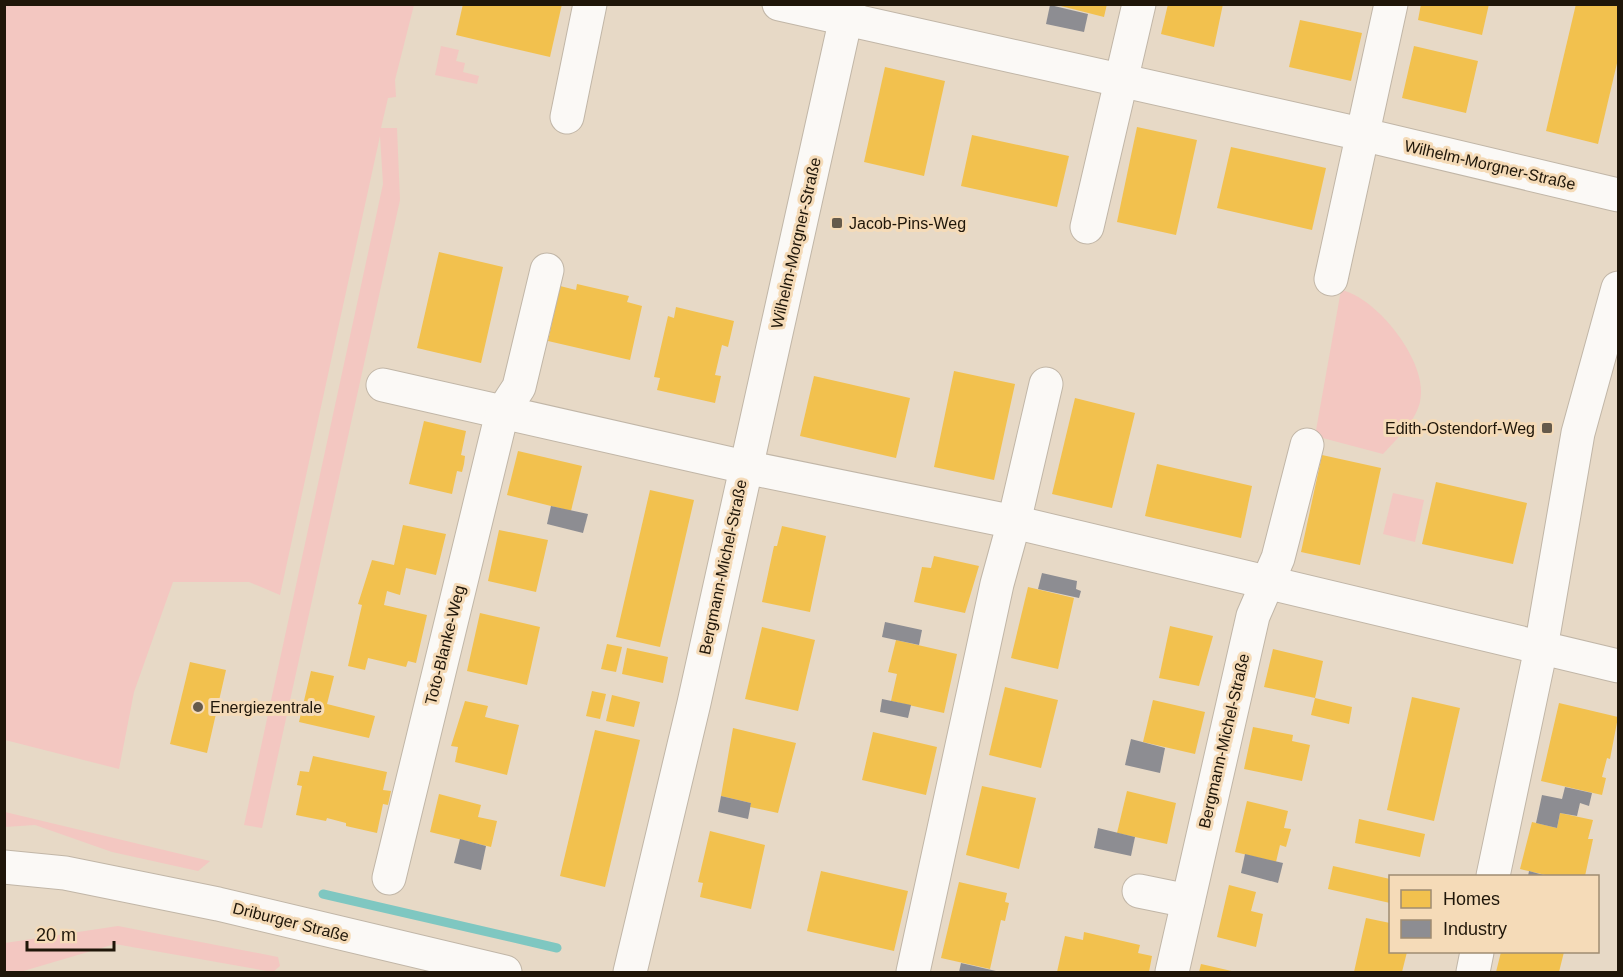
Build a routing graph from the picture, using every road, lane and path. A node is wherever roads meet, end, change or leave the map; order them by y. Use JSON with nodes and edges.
{"nodes":[{"id":1,"x":590,"y":4,"type":"edge"},
{"id":2,"x":779,"y":4,"type":"edge"},
{"id":3,"x":1139,"y":4,"type":"edge"},
{"id":4,"x":1391,"y":4,"type":"edge"},
{"id":5,"x":847,"y":12,"type":"edge"},
{"id":6,"x":1122,"y":81,"type":"junction"},
{"id":7,"x":567,"y":117,"type":"dead end"},
{"id":8,"x":1361,"y":135,"type":"junction"},
{"id":9,"x":1618,"y":195,"type":"edge"},
{"id":10,"x":1087,"y":227,"type":"dead end"},
{"id":11,"x":547,"y":270,"type":"dead end"},
{"id":12,"x":1331,"y":279,"type":"dead end"},
{"id":13,"x":1618,"y":288,"type":"edge"},
{"id":14,"x":1046,"y":384,"type":"dead end"},
{"id":15,"x":383,"y":385,"type":"dead end"},
{"id":16,"x":502,"y":413,"type":"junction"},
{"id":17,"x":1307,"y":445,"type":"dead end"},
{"id":18,"x":745,"y":467,"type":"junction"},
{"id":19,"x":1014,"y":522,"type":"junction"},
{"id":20,"x":1267,"y":583,"type":"junction"},
{"id":21,"x":1541,"y":648,"type":"junction"},
{"id":22,"x":1618,"y":666,"type":"edge"},
{"id":23,"x":4,"y":867,"type":"edge"},
{"id":24,"x":1493,"y":875,"type":"edge"},
{"id":25,"x":389,"y":878,"type":"dead end"},
{"id":26,"x":1139,"y":891,"type":"dead end"},
{"id":27,"x":1188,"y":901,"type":"junction"},
{"id":28,"x":1477,"y":953,"type":"edge"},
{"id":29,"x":505,"y":972,"type":"edge"},
{"id":30,"x":630,"y":972,"type":"edge"},
{"id":31,"x":913,"y":972,"type":"edge"},
{"id":32,"x":1172,"y":972,"type":"edge"},
{"id":33,"x":1473,"y":972,"type":"edge"}],
"edges":[{"from":1,"to":7,"type":"street"},
{"from":2,"to":5,"type":"street","name":"Wilhelm-Morgner-Straße"},
{"from":3,"to":6,"type":"street"},
{"from":4,"to":8,"type":"street"},
{"from":5,"to":6,"type":"street","name":"Wilhelm-Morgner-Straße"},
{"from":5,"to":18,"type":"street","name":"Wilhelm-Morgner-Straße"},
{"from":6,"to":8,"type":"street","name":"Wilhelm-Morgner-Straße"},
{"from":6,"to":10,"type":"street"},
{"from":8,"to":9,"type":"street","name":"Wilhelm-Morgner-Straße"},
{"from":8,"to":12,"type":"street"},
{"from":11,"to":16,"type":"street","name":"Toto-Blanke-Weg"},
{"from":13,"to":21,"type":"street"},
{"from":14,"to":19,"type":"street"},
{"from":15,"to":16,"type":"street"},
{"from":16,"to":18,"type":"street"},
{"from":16,"to":25,"type":"street","name":"Toto-Blanke-Weg"},
{"from":17,"to":20,"type":"street","name":"Bergmann-Michel-Straße"},
{"from":18,"to":19,"type":"street","name":"Bergmann-Michel-Straße"},
{"from":18,"to":30,"type":"street","name":"Bergmann-Michel-Straße"},
{"from":19,"to":20,"type":"street","name":"Bergmann-Michel-Straße"},
{"from":19,"to":31,"type":"street"},
{"from":20,"to":21,"type":"street","name":"Bergmann-Michel-Straße"},
{"from":20,"to":27,"type":"street","name":"Bergmann-Michel-Straße"},
{"from":21,"to":22,"type":"street","name":"Bergmann-Michel-Straße"},
{"from":21,"to":24,"type":"street"},
{"from":23,"to":29,"type":"street","name":"Driburger Straße"},
{"from":26,"to":27,"type":"street"},
{"from":27,"to":32,"type":"street","name":"Bergmann-Michel-Straße"},
{"from":28,"to":33,"type":"street"}]}
